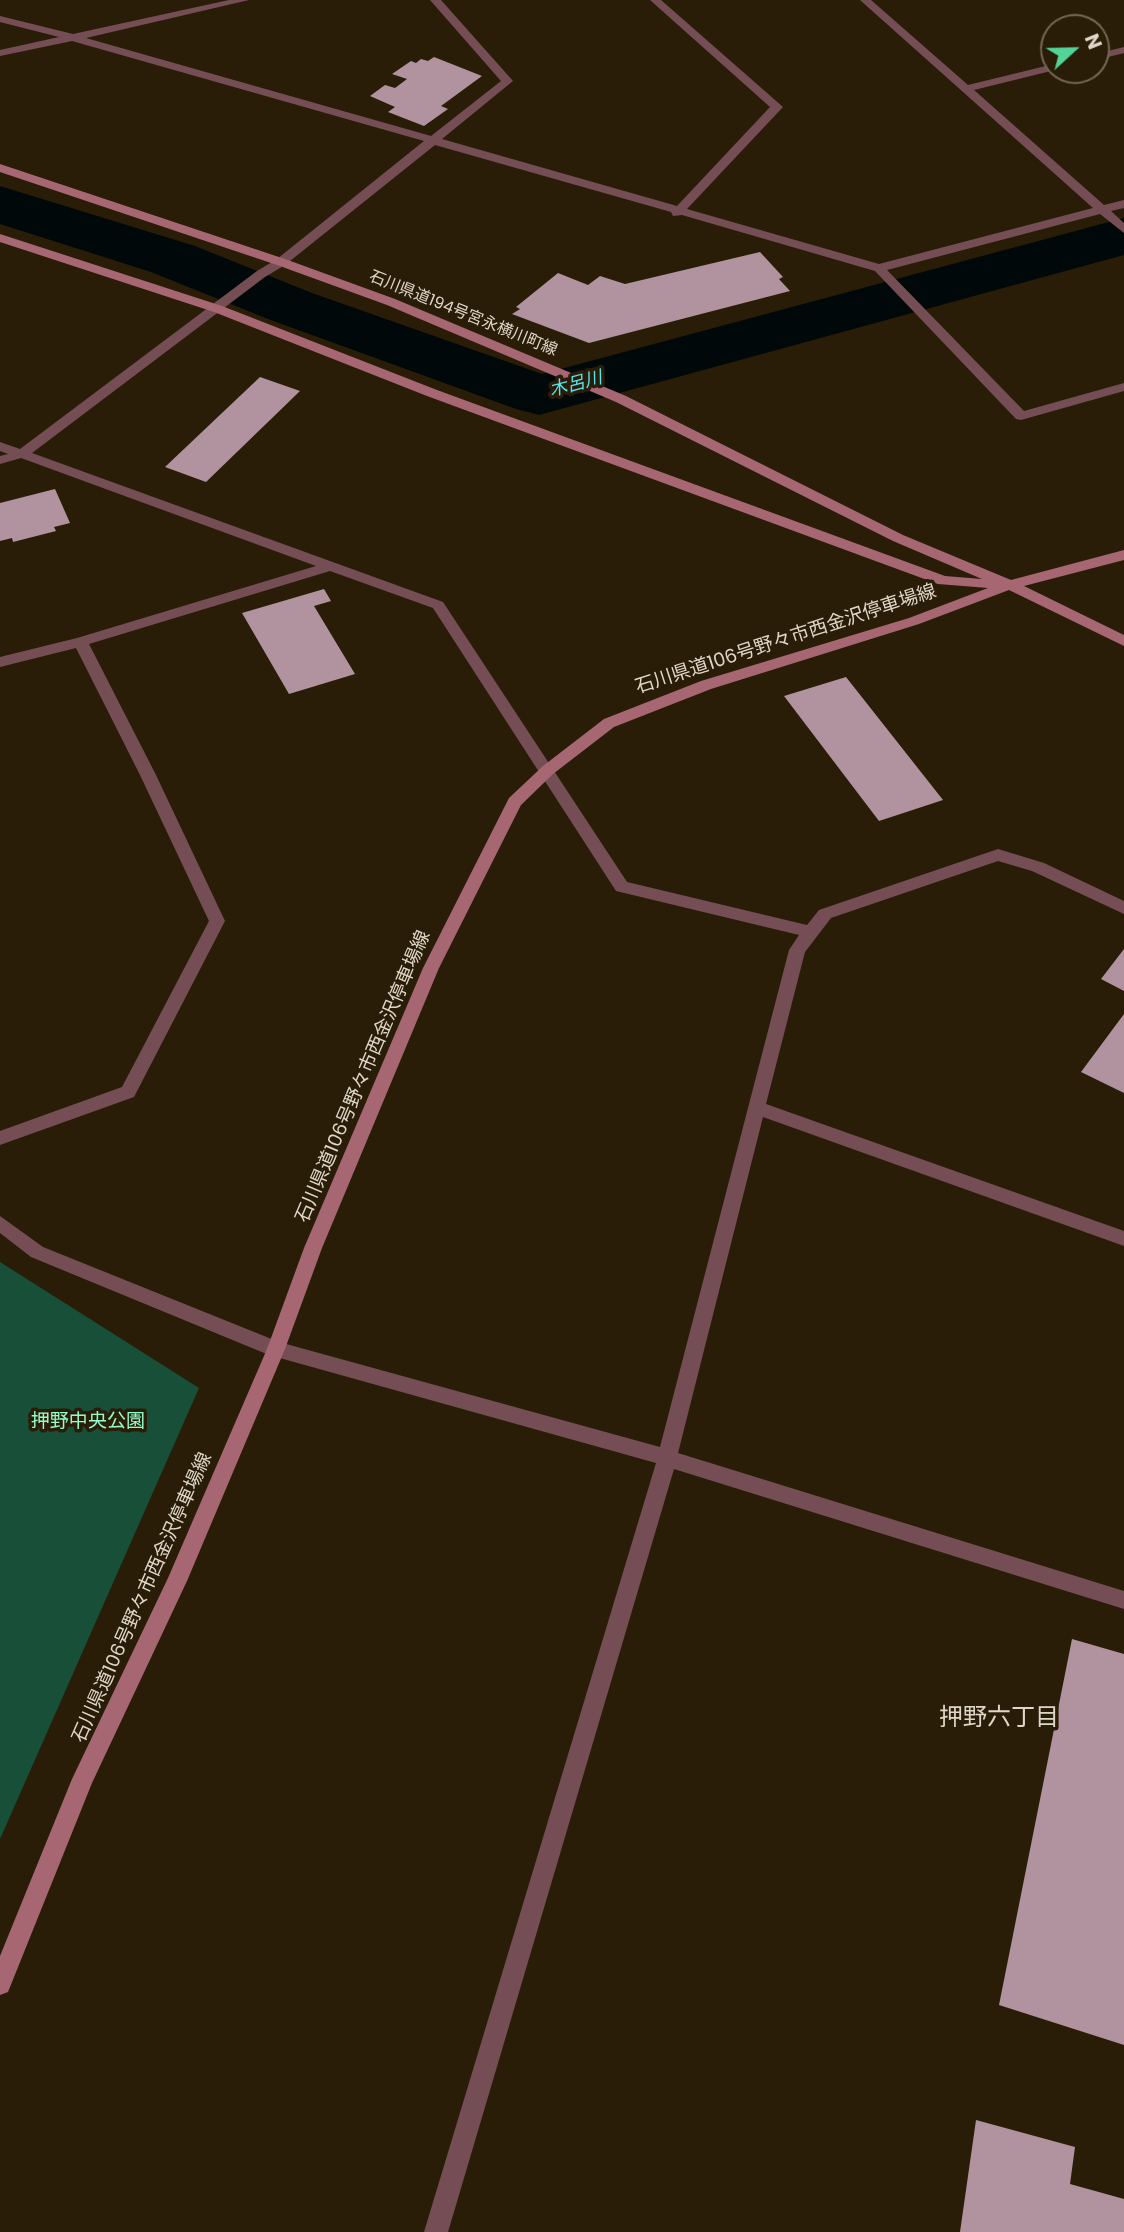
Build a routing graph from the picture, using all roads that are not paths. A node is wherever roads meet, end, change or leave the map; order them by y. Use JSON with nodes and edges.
{"nodes":[{"id":1,"x":244,"y":0,"type":"edge"},
{"id":2,"x":435,"y":0,"type":"edge"},
{"id":3,"x":655,"y":0,"type":"edge"},
{"id":4,"x":865,"y":0,"type":"edge"},
{"id":5,"x":0,"y":19,"type":"edge"},
{"id":6,"x":72,"y":37,"type":"junction"},
{"id":7,"x":0,"y":53,"type":"edge"},
{"id":8,"x":1040,"y":70,"type":"edge"},
{"id":9,"x":968,"y":88,"type":"junction"},
{"id":10,"x":432,"y":141,"type":"junction"},
{"id":11,"x":0,"y":168,"type":"edge"},
{"id":12,"x":1124,"y":204,"type":"edge"},
{"id":13,"x":677,"y":212,"type":"junction"},
{"id":14,"x":1106,"y":213,"type":"junction"},
{"id":15,"x":1124,"y":229,"type":"edge"},
{"id":16,"x":0,"y":238,"type":"edge"},
{"id":17,"x":281,"y":262,"type":"junction"},
{"id":18,"x":883,"y":272,"type":"junction"},
{"id":19,"x":222,"y":305,"type":"junction"},
{"id":20,"x":1124,"y":387,"type":"edge"},
{"id":21,"x":0,"y":446,"type":"edge"},
{"id":22,"x":22,"y":454,"type":"junction"},
{"id":23,"x":0,"y":460,"type":"edge"},
{"id":24,"x":1124,"y":555,"type":"edge"},
{"id":25,"x":327,"y":567,"type":"junction"},
{"id":26,"x":1010,"y":585,"type":"junction"},
{"id":27,"x":1124,"y":641,"type":"edge"},
{"id":28,"x":80,"y":642,"type":"junction"},
{"id":29,"x":0,"y":662,"type":"edge"},
{"id":30,"x":548,"y":769,"type":"junction"},
{"id":31,"x":1124,"y":908,"type":"edge"},
{"id":32,"x":811,"y":932,"type":"junction"},
{"id":33,"x":757,"y":1108,"type":"junction"},
{"id":34,"x":0,"y":1138,"type":"edge"},
{"id":35,"x":0,"y":1223,"type":"edge"},
{"id":36,"x":1124,"y":1239,"type":"edge"},
{"id":37,"x":276,"y":1349,"type":"junction"},
{"id":38,"x":667,"y":1458,"type":"junction"},
{"id":39,"x":1124,"y":1600,"type":"edge"},
{"id":40,"x":0,"y":1984,"type":"edge"},
{"id":41,"x":436,"y":2232,"type":"edge"}],
"edges":[{"from":1,"to":6,"type":"street"},
{"from":2,"to":10,"type":"street"},
{"from":3,"to":13,"type":"street"},
{"from":4,"to":9,"type":"street"},
{"from":5,"to":6,"type":"street"},
{"from":6,"to":7,"type":"street"},
{"from":6,"to":10,"type":"street"},
{"from":8,"to":9,"type":"street"},
{"from":9,"to":14,"type":"street"},
{"from":10,"to":13,"type":"street"},
{"from":10,"to":17,"type":"street"},
{"from":11,"to":17,"type":"main road","name":"石川県道194号宮永横川町線"},
{"from":12,"to":14,"type":"street"},
{"from":13,"to":18,"type":"street"},
{"from":14,"to":15,"type":"street"},
{"from":14,"to":18,"type":"street"},
{"from":16,"to":19,"type":"main road","name":"石川県道194号宮永横川町線"},
{"from":17,"to":19,"type":"street"},
{"from":17,"to":26,"type":"main road","name":"石川県道194号宮永横川町線"},
{"from":18,"to":20,"type":"street"},
{"from":19,"to":22,"type":"street"},
{"from":19,"to":26,"type":"main road","name":"石川県道194号宮永横川町線"},
{"from":21,"to":22,"type":"street"},
{"from":22,"to":23,"type":"street"},
{"from":22,"to":25,"type":"street"},
{"from":24,"to":26,"type":"main road","name":"石川県道106号野々市西金沢停車場線"},
{"from":25,"to":28,"type":"street"},
{"from":25,"to":30,"type":"street"},
{"from":26,"to":27,"type":"main road","name":"石川県道194号宮永横川町線"},
{"from":26,"to":30,"type":"main road","name":"石川県道106号野々市西金沢停車場線"},
{"from":28,"to":29,"type":"street"},
{"from":28,"to":34,"type":"street"},
{"from":30,"to":32,"type":"street"},
{"from":30,"to":37,"type":"main road","name":"石川県道106号野々市西金沢停車場線"},
{"from":31,"to":32,"type":"street"},
{"from":32,"to":33,"type":"street"},
{"from":33,"to":36,"type":"street"},
{"from":33,"to":38,"type":"street"},
{"from":35,"to":37,"type":"street"},
{"from":37,"to":38,"type":"street"},
{"from":37,"to":40,"type":"main road","name":"石川県道106号野々市西金沢停車場線"},
{"from":38,"to":39,"type":"street"},
{"from":38,"to":41,"type":"street"}]}
